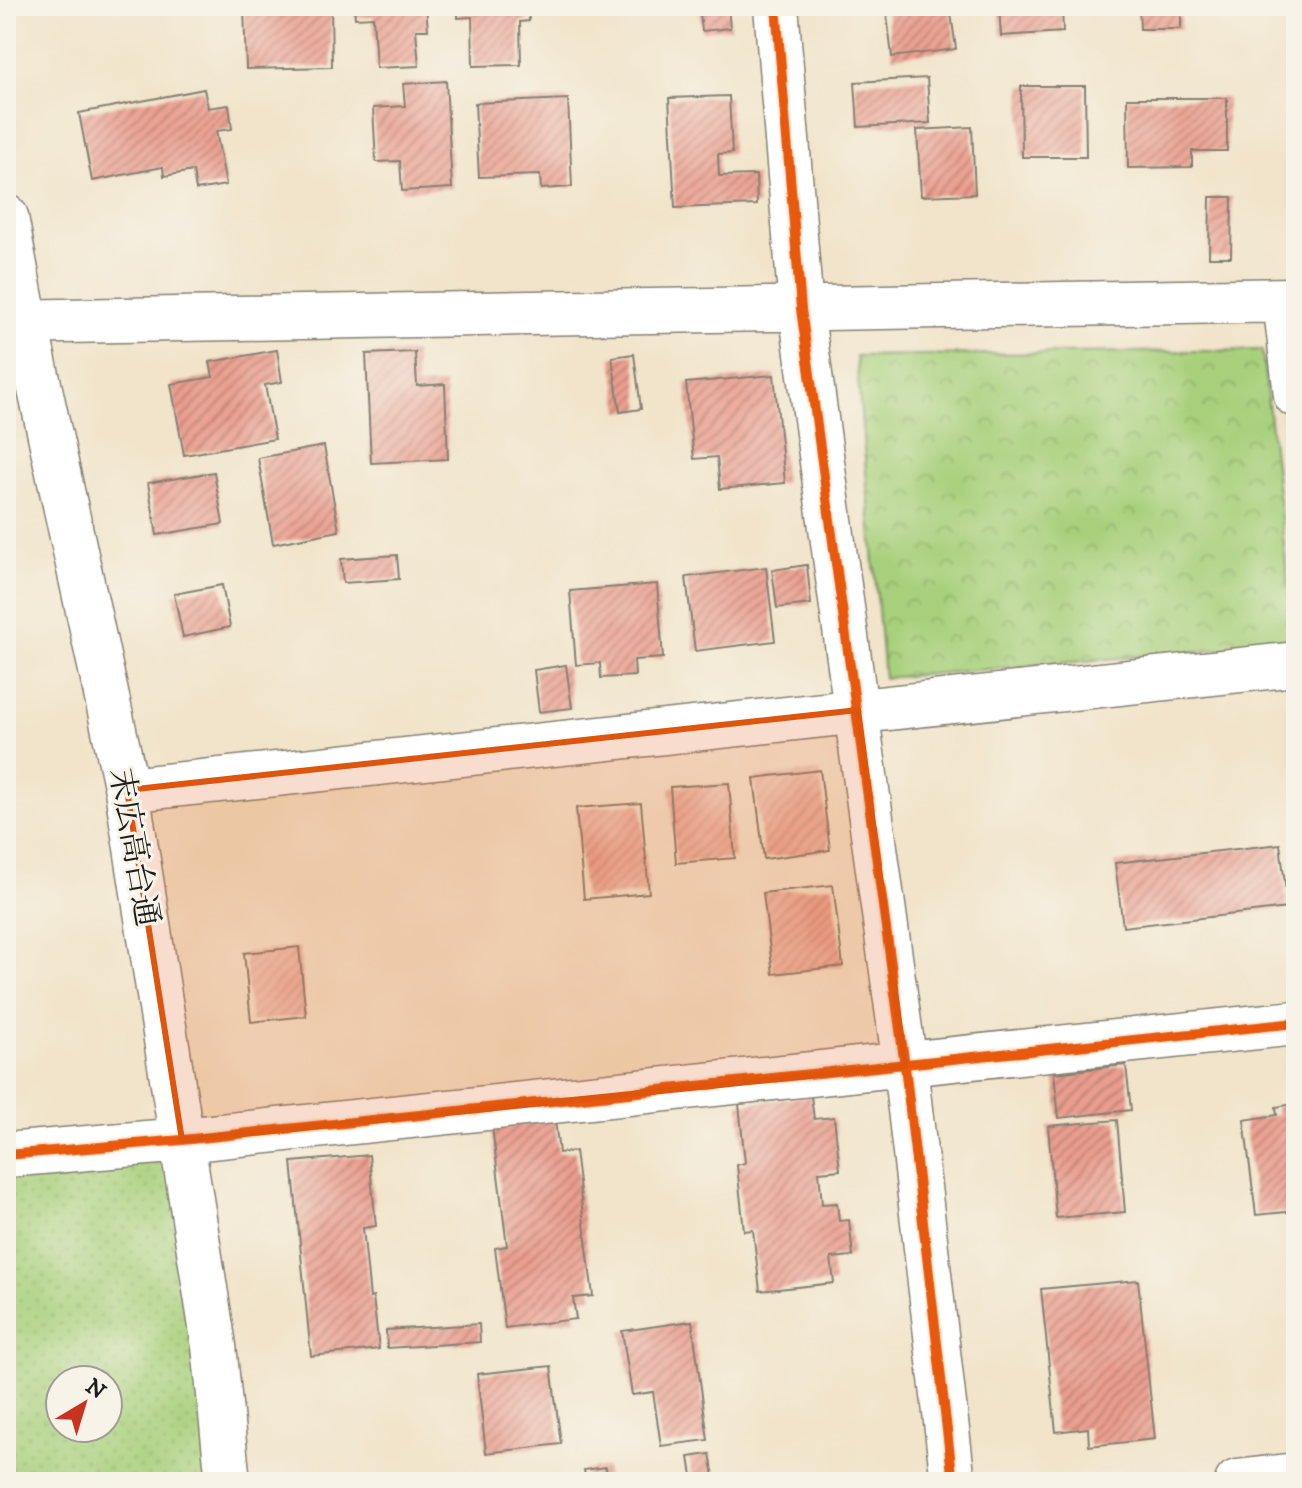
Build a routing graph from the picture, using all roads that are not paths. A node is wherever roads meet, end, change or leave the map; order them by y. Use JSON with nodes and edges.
{"nodes":[{"id":1,"x":776,"y":6,"type":"edge"},
{"id":2,"x":6,"y":217,"type":"edge"},
{"id":3,"x":1290,"y":300,"type":"edge"},
{"id":4,"x":801,"y":309,"type":"junction"},
{"id":5,"x":16,"y":321,"type":"edge"},
{"id":6,"x":1296,"y":395,"type":"edge"},
{"id":7,"x":1296,"y":664,"type":"edge"},
{"id":8,"x":858,"y":710,"type":"junction"},
{"id":9,"x":127,"y":790,"type":"junction"},
{"id":10,"x":1296,"y":1023,"type":"edge"},
{"id":11,"x":905,"y":1066,"type":"junction"},
{"id":12,"x":182,"y":1140,"type":"junction"},
{"id":13,"x":6,"y":1155,"type":"edge"},
{"id":14,"x":1296,"y":1475,"type":"edge"},
{"id":15,"x":228,"y":1482,"type":"edge"},
{"id":16,"x":953,"y":1482,"type":"edge"},
{"id":17,"x":1237,"y":1482,"type":"edge"}],
"edges":[{"from":1,"to":4,"type":"street"},
{"from":2,"to":5,"type":"street","name":"末広高台通"},
{"from":3,"to":4,"type":"street"},
{"from":3,"to":6,"type":"street"},
{"from":4,"to":5,"type":"street"},
{"from":4,"to":8,"type":"street"},
{"from":5,"to":9,"type":"street","name":"末広高台通"},
{"from":7,"to":8,"type":"street"},
{"from":8,"to":9,"type":"street"},
{"from":8,"to":11,"type":"street"},
{"from":9,"to":12,"type":"street","name":"末広高台通"},
{"from":10,"to":11,"type":"street"},
{"from":11,"to":12,"type":"street"},
{"from":11,"to":16,"type":"street"},
{"from":12,"to":13,"type":"street"},
{"from":12,"to":15,"type":"street","name":"末広高台通"},
{"from":14,"to":17,"type":"street"}]}
